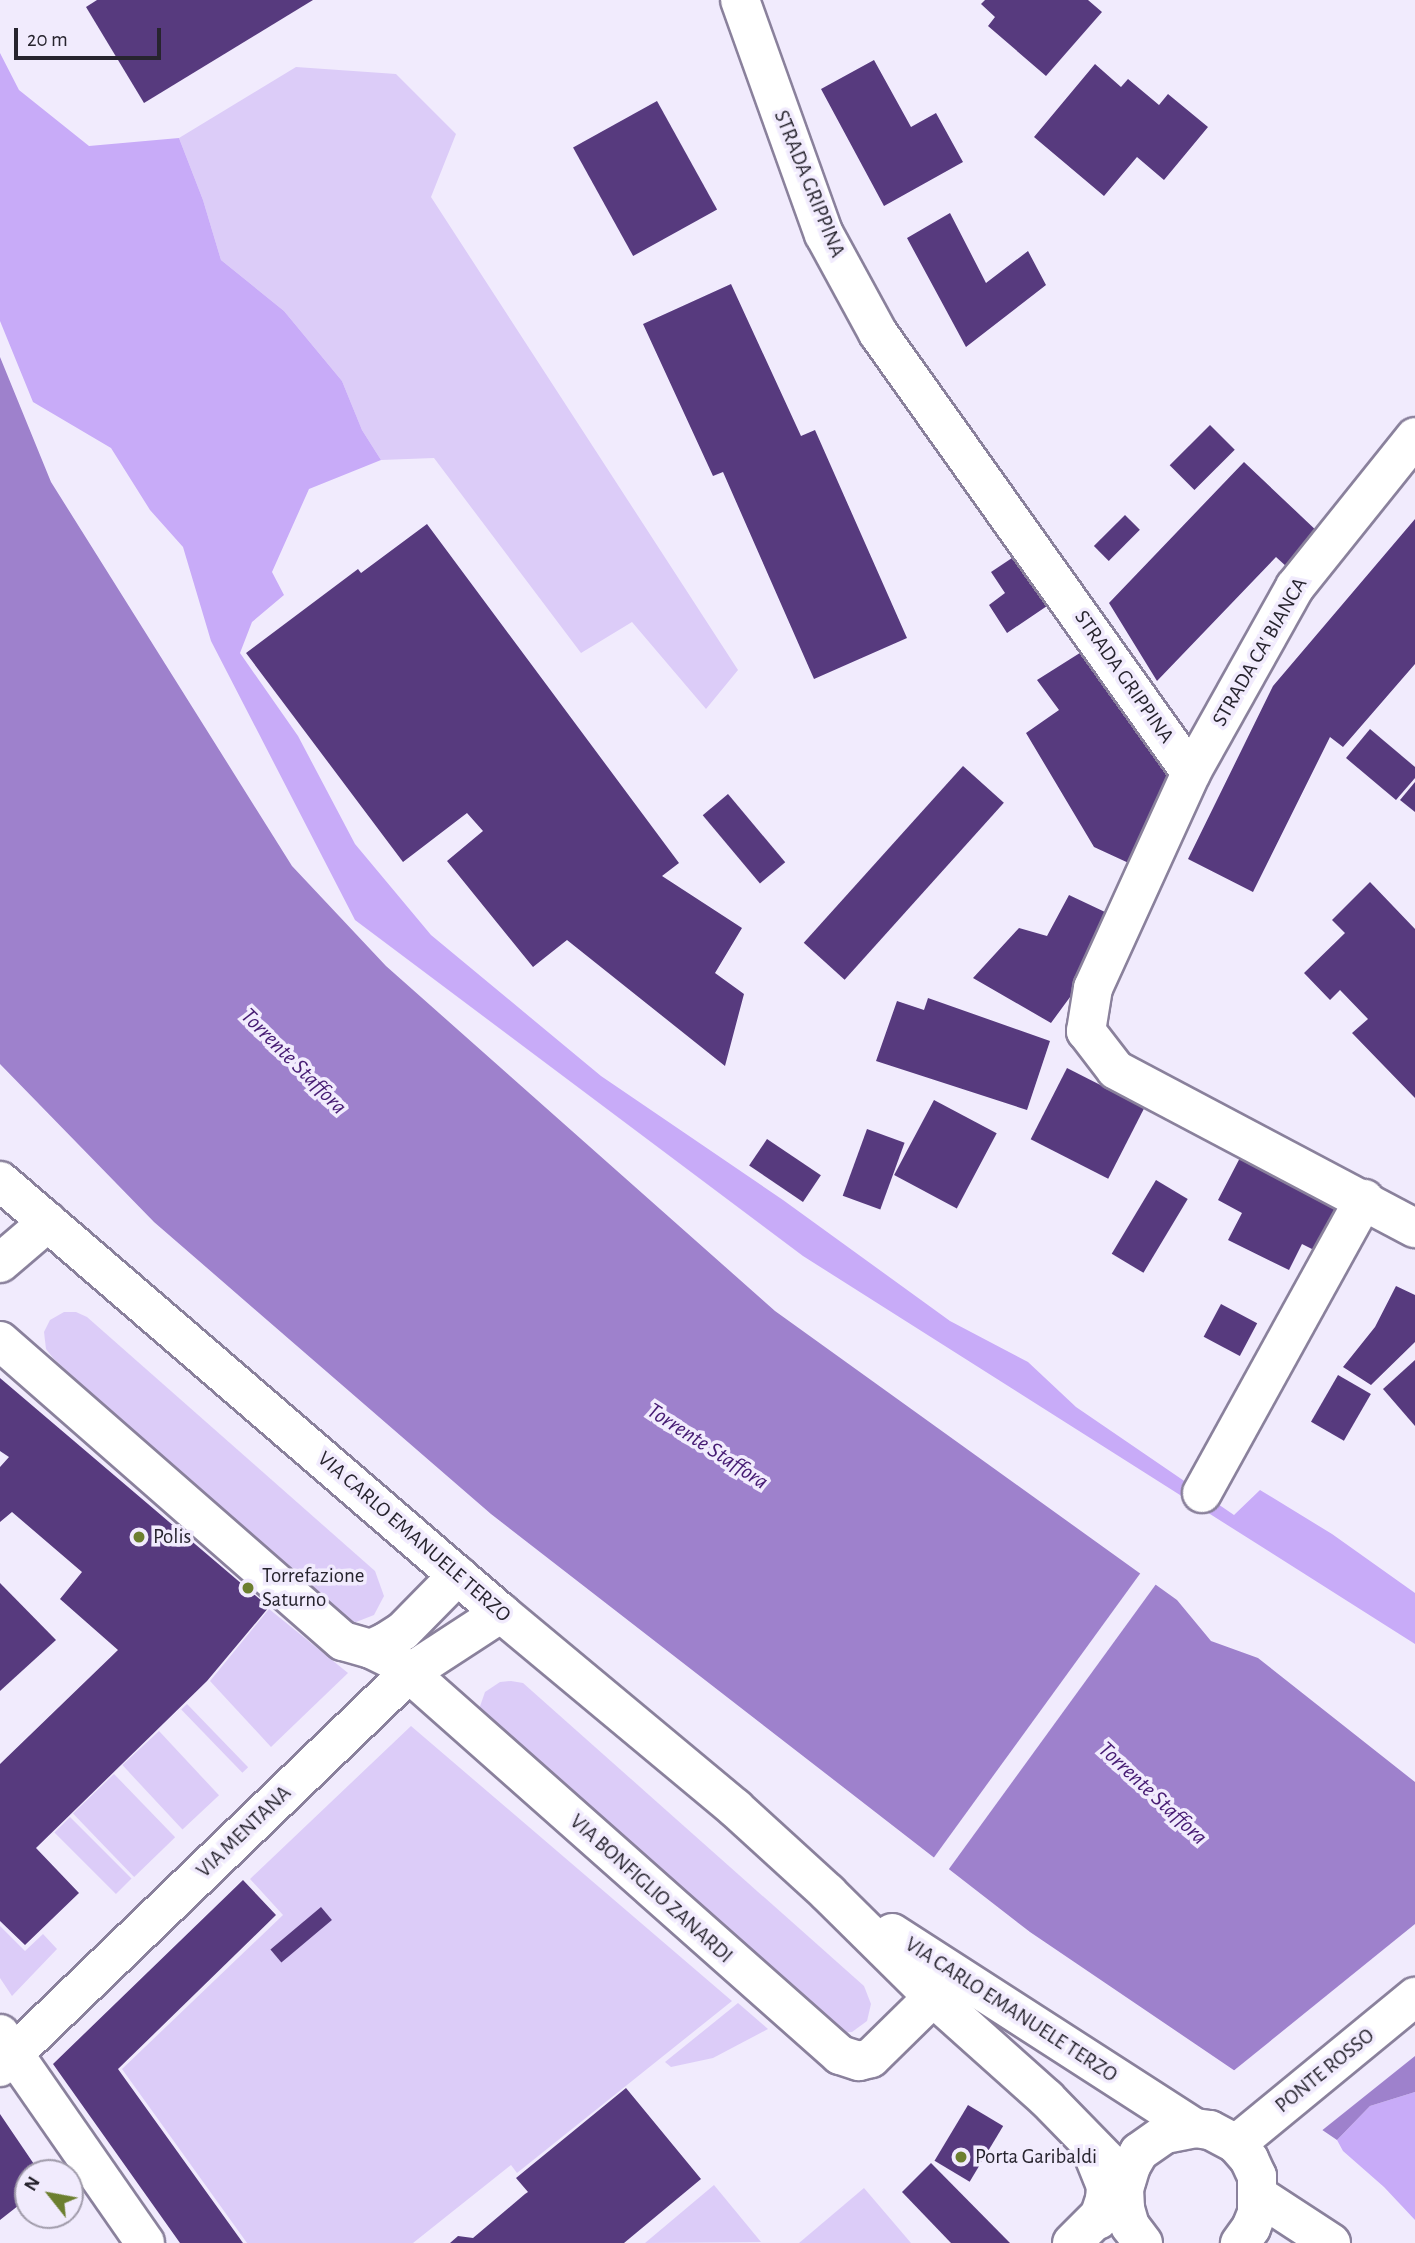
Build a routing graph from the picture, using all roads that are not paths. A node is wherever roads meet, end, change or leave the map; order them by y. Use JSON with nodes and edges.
{"nodes":[{"id":1,"x":740,"y":0,"type":"edge"},
{"id":2,"x":1415,"y":437,"type":"edge"},
{"id":3,"x":1191,"y":773,"type":"junction"},
{"id":4,"x":0,"y":1181,"type":"edge"},
{"id":5,"x":1364,"y":1199,"type":"junction"},
{"id":6,"x":48,"y":1222,"type":"junction"},
{"id":7,"x":1415,"y":1228,"type":"edge"},
{"id":8,"x":0,"y":1263,"type":"edge"},
{"id":9,"x":0,"y":1341,"type":"edge"},
{"id":10,"x":1202,"y":1493,"type":"dead end"},
{"id":11,"x":457,"y":1576,"type":"junction"},
{"id":12,"x":501,"y":1613,"type":"junction"},
{"id":13,"x":371,"y":1649,"type":"junction"},
{"id":14,"x":409,"y":1673,"type":"junction"},
{"id":15,"x":828,"y":1893,"type":"junction"},
{"id":16,"x":933,"y":1997,"type":"junction"},
{"id":17,"x":1415,"y":1997,"type":"edge"},
{"id":18,"x":5,"y":2051,"type":"edge"},
{"id":19,"x":1195,"y":2128,"type":"junction"},
{"id":20,"x":1248,"y":2134,"type":"junction"},
{"id":21,"x":1087,"y":2141,"type":"junction"},
{"id":22,"x":1125,"y":2184,"type":"junction"},
{"id":23,"x":1259,"y":2196,"type":"junction"},
{"id":24,"x":1085,"y":2232,"type":"edge"},
{"id":25,"x":145,"y":2243,"type":"edge"},
{"id":26,"x":1143,"y":2243,"type":"edge"},
{"id":27,"x":1240,"y":2243,"type":"edge"},
{"id":28,"x":1331,"y":2243,"type":"edge"}],
"edges":[{"from":1,"to":3,"type":"street","name":"STRADA GRIPPINA"},
{"from":2,"to":3,"type":"street","name":"STRADA CA' BIANCA"},
{"from":3,"to":5,"type":"street"},
{"from":4,"to":6,"type":"street","name":"VIA CARLO EMANUELE TERZO"},
{"from":5,"to":7,"type":"street"},
{"from":5,"to":10,"type":"street"},
{"from":6,"to":8,"type":"street"},
{"from":6,"to":11,"type":"street","name":"VIA CARLO EMANUELE TERZO"},
{"from":9,"to":13,"type":"street","name":"VIA BONFIGLIO ZANARDI"},
{"from":11,"to":12,"type":"street","name":"VIA CARLO EMANUELE TERZO"},
{"from":11,"to":13,"type":"street"},
{"from":12,"to":14,"type":"street","name":"VIA MENTANA"},
{"from":12,"to":15,"type":"street","name":"VIA CARLO EMANUELE TERZO"},
{"from":13,"to":14,"type":"street","name":"VIA BONFIGLIO ZANARDI"},
{"from":14,"to":16,"type":"street","name":"VIA BONFIGLIO ZANARDI"},
{"from":14,"to":18,"type":"street","name":"VIA MENTANA"},
{"from":15,"to":16,"type":"street","name":"VIA CARLO EMANUELE TERZO"},
{"from":15,"to":19,"type":"street","name":"VIA CARLO EMANUELE TERZO"},
{"from":16,"to":21,"type":"street","name":"VIA CARLO EMANUELE TERZO"},
{"from":17,"to":20,"type":"street","name":"PONTE ROSSO"},
{"from":18,"to":25,"type":"street"},
{"from":19,"to":20,"type":"street","name":"VIA CARLO EMANUELE TERZO"},
{"from":19,"to":22,"type":"street"},
{"from":20,"to":23,"type":"street"},
{"from":21,"to":22,"type":"street","name":"VIA CARLO EMANUELE TERZO"},
{"from":21,"to":24,"type":"street"},
{"from":22,"to":24,"type":"street"},
{"from":22,"to":26,"type":"street"},
{"from":23,"to":27,"type":"street"},
{"from":23,"to":28,"type":"street"}]}
